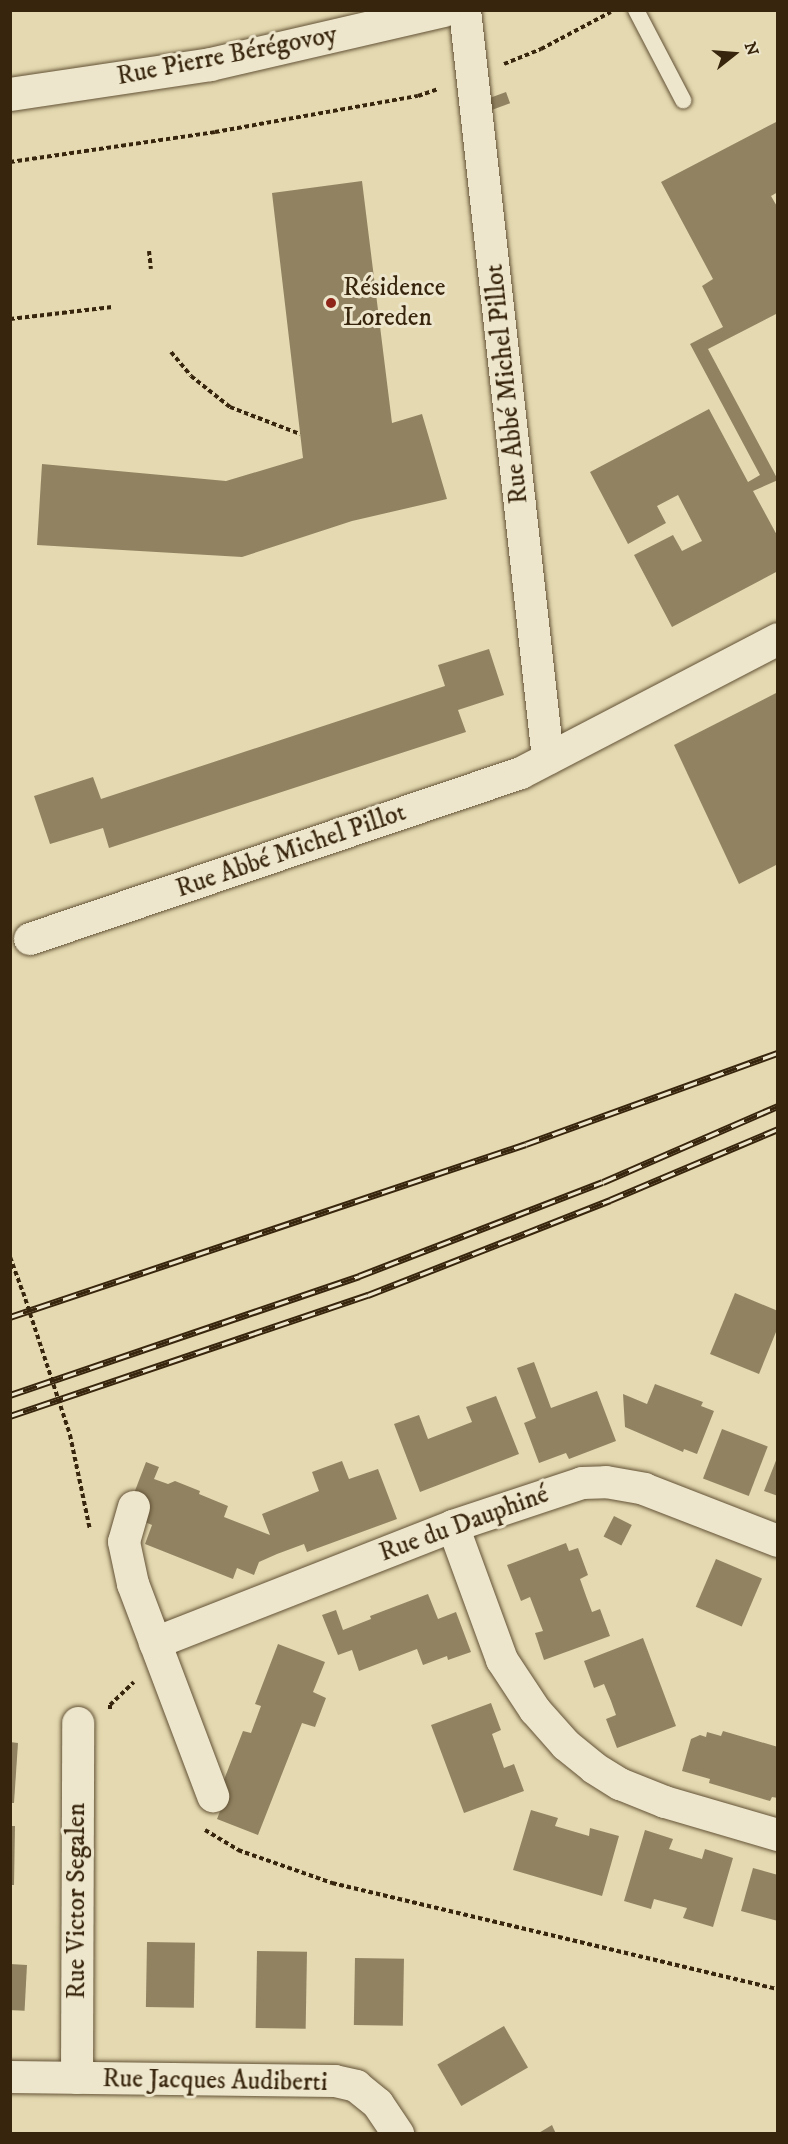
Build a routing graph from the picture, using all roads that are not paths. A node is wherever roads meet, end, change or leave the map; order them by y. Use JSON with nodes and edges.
{"nodes":[{"id":1,"x":443,"y":10,"type":"edge"},
{"id":2,"x":465,"y":10,"type":"edge"},
{"id":3,"x":636,"y":10,"type":"edge"},
{"id":4,"x":10,"y":94,"type":"edge"},
{"id":5,"x":683,"y":100,"type":"dead end"},
{"id":6,"x":777,"y":639,"type":"edge"},
{"id":7,"x":548,"y":758,"type":"junction"},
{"id":8,"x":30,"y":939,"type":"dead end"},
{"id":9,"x":134,"y":1507,"type":"dead end"},
{"id":10,"x":453,"y":1526,"type":"junction"},
{"id":11,"x":777,"y":1541,"type":"edge"},
{"id":12,"x":155,"y":1642,"type":"junction"},
{"id":13,"x":78,"y":1723,"type":"dead end"},
{"id":14,"x":213,"y":1796,"type":"dead end"},
{"id":15,"x":777,"y":1835,"type":"edge"},
{"id":16,"x":10,"y":2077,"type":"edge"},
{"id":17,"x":77,"y":2078,"type":"junction"},
{"id":18,"x":398,"y":2133,"type":"edge"}],
"edges":[{"from":1,"to":4,"type":"street","name":"Rue Pierre Bérégovoy"},
{"from":2,"to":7,"type":"street","name":"Rue Abbé Michel Pillot"},
{"from":3,"to":5,"type":"lane"},
{"from":6,"to":7,"type":"street","name":"Rue Abbé Michel Pillot"},
{"from":7,"to":8,"type":"street","name":"Rue Abbé Michel Pillot"},
{"from":9,"to":12,"type":"street"},
{"from":10,"to":11,"type":"street","name":"Rue du Dauphiné"},
{"from":10,"to":12,"type":"street","name":"Rue du Dauphiné"},
{"from":10,"to":15,"type":"street"},
{"from":12,"to":14,"type":"street"},
{"from":13,"to":17,"type":"street","name":"Rue Victor Segalen"},
{"from":16,"to":17,"type":"street","name":"Rue Jacques Audiberti"},
{"from":17,"to":18,"type":"street","name":"Rue Jacques Audiberti"}]}
